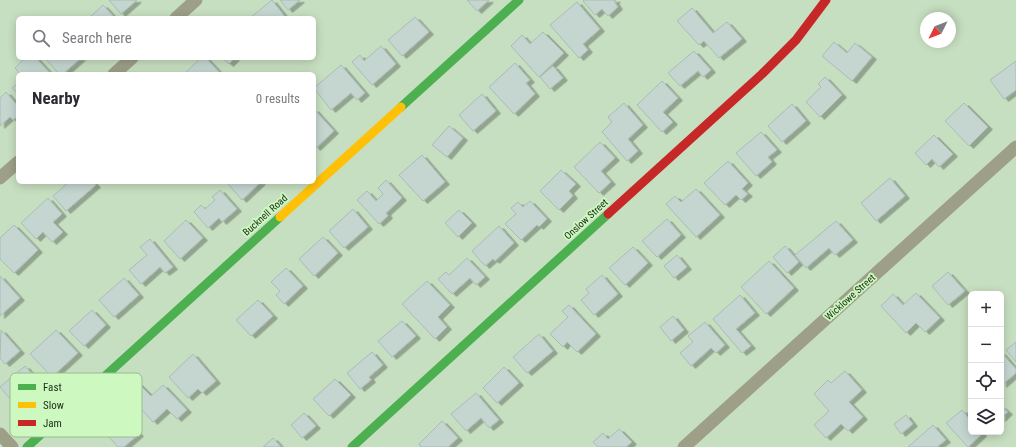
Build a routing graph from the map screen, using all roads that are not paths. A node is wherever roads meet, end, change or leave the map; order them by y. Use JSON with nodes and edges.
{"nodes":[{"id":1,"x":196,"y":0,"type":"edge"},
{"id":2,"x":519,"y":0,"type":"edge"},
{"id":3,"x":826,"y":0,"type":"edge"},
{"id":4,"x":178,"y":16,"type":"edge"},
{"id":5,"x":130,"y":60,"type":"edge"},
{"id":6,"x":116,"y":72,"type":"edge"},
{"id":7,"x":1016,"y":147,"type":"edge"},
{"id":8,"x":16,"y":164,"type":"edge"},
{"id":9,"x":0,"y":178,"type":"edge"},
{"id":10,"x":108,"y":373,"type":"edge"},
{"id":11,"x":0,"y":434,"type":"edge"},
{"id":12,"x":38,"y":437,"type":"edge"},
{"id":13,"x":12,"y":447,"type":"edge"},
{"id":14,"x":27,"y":447,"type":"edge"},
{"id":15,"x":352,"y":447,"type":"edge"},
{"id":16,"x":684,"y":447,"type":"edge"}],
"edges":[{"from":1,"to":4,"type":"street"},
{"from":2,"to":10,"type":"street","name":"Bucknell Road"},
{"from":3,"to":15,"type":"street","name":"Onslow Street"},
{"from":5,"to":6,"type":"street"},
{"from":7,"to":16,"type":"street","name":"Wicklowe Street"},
{"from":8,"to":9,"type":"street"},
{"from":11,"to":13,"type":"street"},
{"from":12,"to":14,"type":"street","name":"Bucknell Road"}]}
